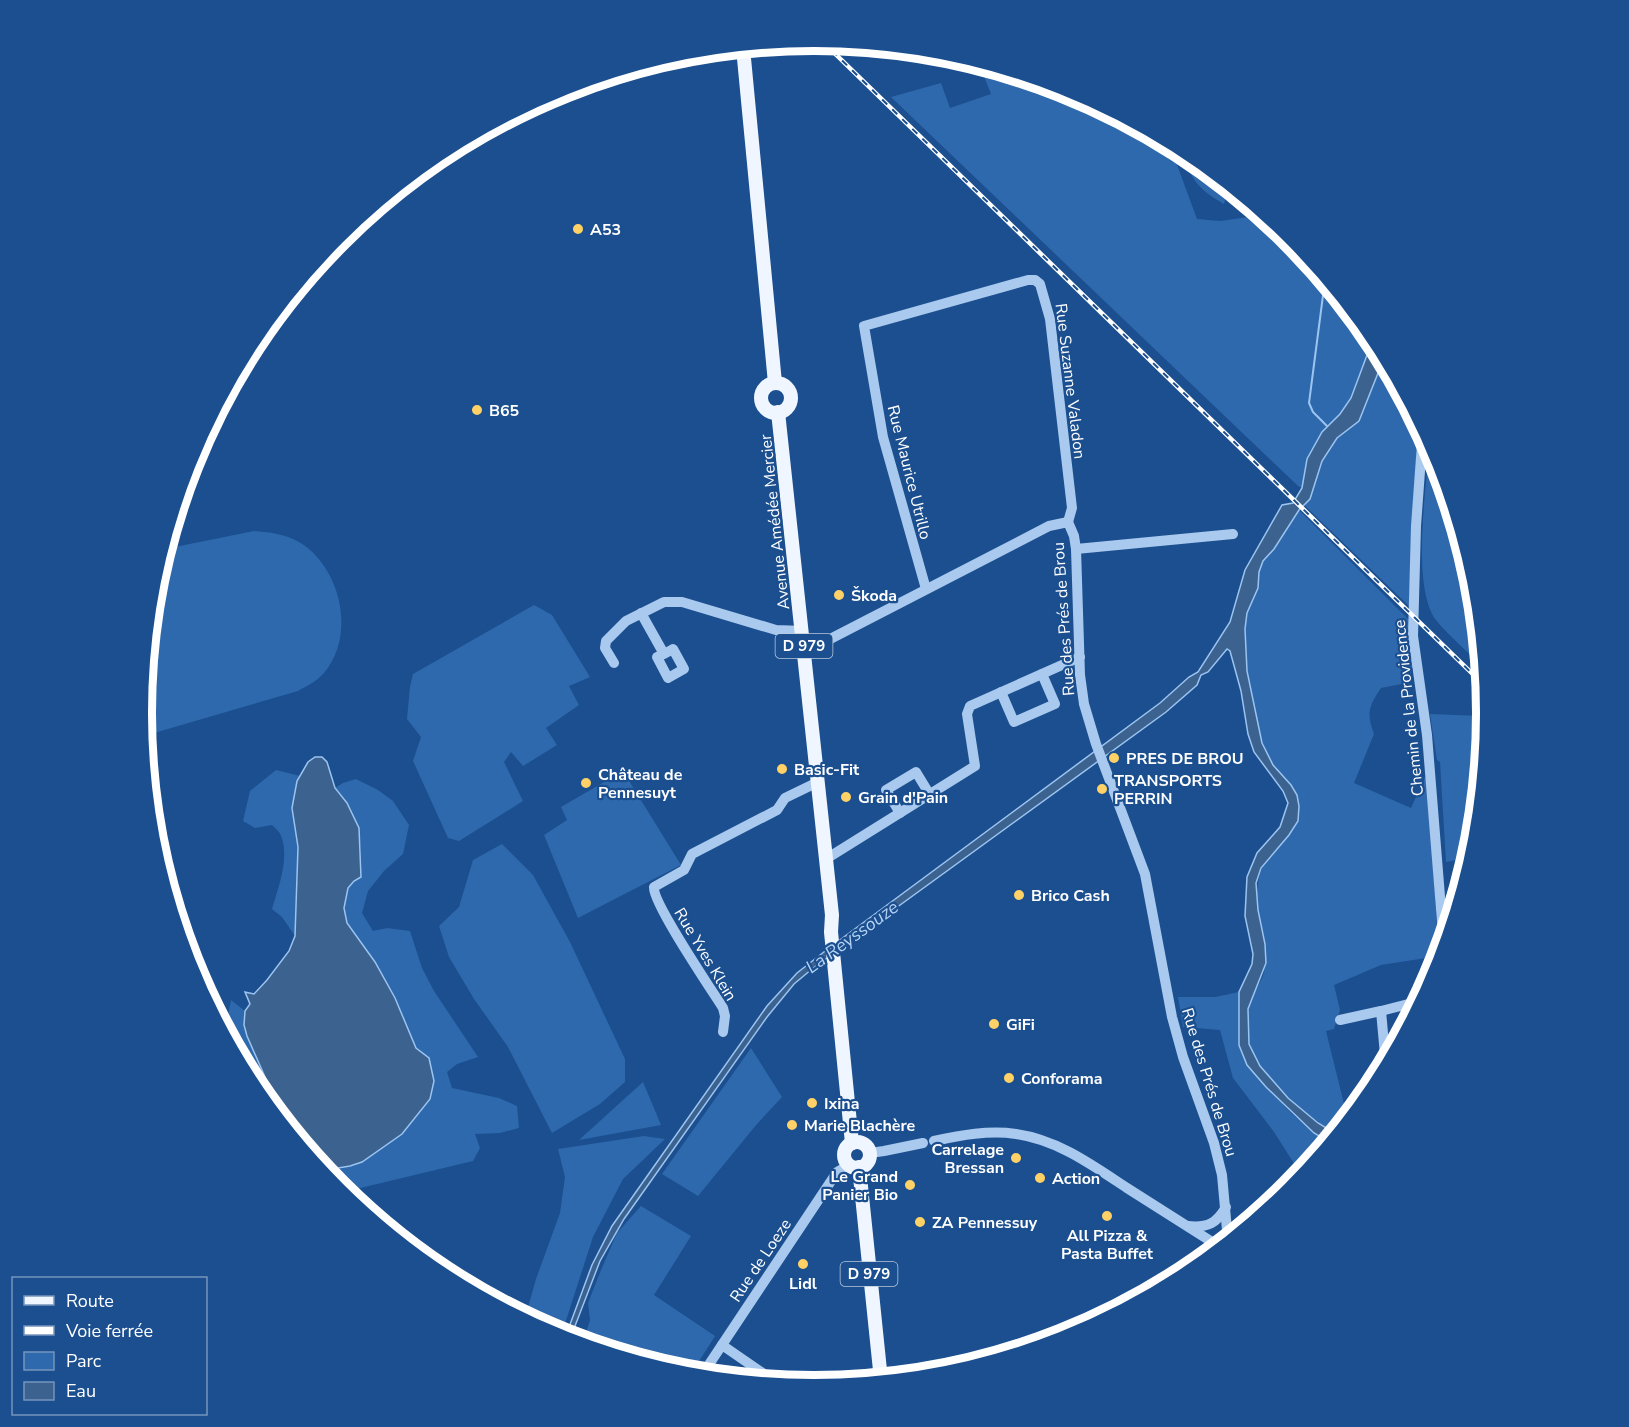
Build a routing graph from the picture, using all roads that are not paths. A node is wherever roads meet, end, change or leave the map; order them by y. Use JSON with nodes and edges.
{"nodes":[{"id":1,"x":744,"y":55,"type":"edge"},
{"id":2,"x":864,"y":326,"type":"joint"},
{"id":3,"x":775,"y":383,"type":"junction"},
{"id":4,"x":778,"y":412,"type":"junction"},
{"id":5,"x":1421,"y":447,"type":"edge"},
{"id":6,"x":1068,"y":522,"type":"junction"},
{"id":7,"x":1233,"y":534,"type":"dead end"},
{"id":8,"x":1076,"y":549,"type":"junction"},
{"id":9,"x":926,"y":589,"type":"junction"},
{"id":10,"x":641,"y":613,"type":"junction"},
{"id":11,"x":802,"y":632,"type":"junction"},
{"id":12,"x":805,"y":652,"type":"junction"},
{"id":13,"x":664,"y":654,"type":"dead end"},
{"id":14,"x":1080,"y":657,"type":"junction"},
{"id":15,"x":614,"y":663,"type":"dead end"},
{"id":16,"x":1042,"y":674,"type":"junction"},
{"id":17,"x":1001,"y":692,"type":"junction"},
{"id":18,"x":818,"y":782,"type":"junction"},
{"id":19,"x":930,"y":795,"type":"junction"},
{"id":20,"x":900,"y":813,"type":"junction"},
{"id":21,"x":826,"y":860,"type":"junction"},
{"id":22,"x":1442,"y":925,"type":"edge"},
{"id":23,"x":1411,"y":1003,"type":"edge"},
{"id":24,"x":1381,"y":1011,"type":"junction"},
{"id":25,"x":1340,"y":1020,"type":"dead end"},
{"id":26,"x":723,"y":1032,"type":"dead end"},
{"id":27,"x":1385,"y":1050,"type":"edge"},
{"id":28,"x":861,"y":1146,"type":"junction"},
{"id":29,"x":854,"y":1166,"type":"junction"},
{"id":30,"x":1227,"y":1206,"type":"junction"},
{"id":31,"x":1187,"y":1226,"type":"junction"},
{"id":32,"x":1228,"y":1231,"type":"edge"},
{"id":33,"x":1213,"y":1243,"type":"edge"},
{"id":34,"x":722,"y":1345,"type":"junction"},
{"id":35,"x":708,"y":1367,"type":"edge"},
{"id":36,"x":880,"y":1372,"type":"edge"},
{"id":37,"x":764,"y":1374,"type":"edge"}],
"edges":[{"from":1,"to":3,"type":"main road"},
{"from":2,"to":6,"type":"street","name":"Rue Suzanne Valadon"},
{"from":2,"to":9,"type":"street","name":"Rue Maurice Utrillo"},
{"from":3,"to":4,"type":"main road"},
{"from":3,"to":4,"type":"main road"},
{"from":4,"to":11,"type":"main road","name":"Avenue Amédée Mercier","number":"D 979"},
{"from":5,"to":22,"type":"street","name":"Chemin de la Providence"},
{"from":6,"to":8,"type":"street","name":"Rue des Prés de Brou"},
{"from":6,"to":9,"type":"street","name":"Rue des Prés de Brou"},
{"from":7,"to":8,"type":"street"},
{"from":8,"to":14,"type":"street","name":"Rue des Prés de Brou"},
{"from":9,"to":12,"type":"street","name":"Rue des Prés de Brou"},
{"from":10,"to":11,"type":"street"},
{"from":10,"to":13,"type":"street"},
{"from":10,"to":15,"type":"street"},
{"from":11,"to":12,"type":"main road","name":"Avenue Amédée Mercier","number":"D 979"},
{"from":12,"to":18,"type":"main road","name":"Avenue Amédée Mercier","number":"D 979"},
{"from":14,"to":16,"type":"street"},
{"from":14,"to":30,"type":"street","name":"Rue des Prés de Brou"},
{"from":16,"to":17,"type":"street"},
{"from":16,"to":17,"type":"street"},
{"from":17,"to":19,"type":"street"},
{"from":18,"to":21,"type":"main road","name":"Avenue Amédée Mercier","number":"D 979"},
{"from":18,"to":26,"type":"street","name":"Rue Yves Klein"},
{"from":19,"to":20,"type":"street"},
{"from":19,"to":20,"type":"street"},
{"from":20,"to":21,"type":"street"},
{"from":21,"to":28,"type":"main road","name":"Avenue Amédée Mercier","number":"D 979"},
{"from":23,"to":24,"type":"street"},
{"from":24,"to":25,"type":"street"},
{"from":24,"to":27,"type":"street"},
{"from":28,"to":29,"type":"main road"},
{"from":28,"to":29,"type":"main road","name":"Avenue Amédée Mercier"},
{"from":28,"to":31,"type":"street"},
{"from":29,"to":34,"type":"street","name":"Rue de Loeze"},
{"from":29,"to":36,"type":"main road","number":"D 979"},
{"from":30,"to":31,"type":"street"},
{"from":30,"to":32,"type":"street","name":"Rue des Prés de Brou"},
{"from":31,"to":33,"type":"street"},
{"from":34,"to":35,"type":"street","name":"Rue de Loeze"},
{"from":34,"to":37,"type":"street"}]}
